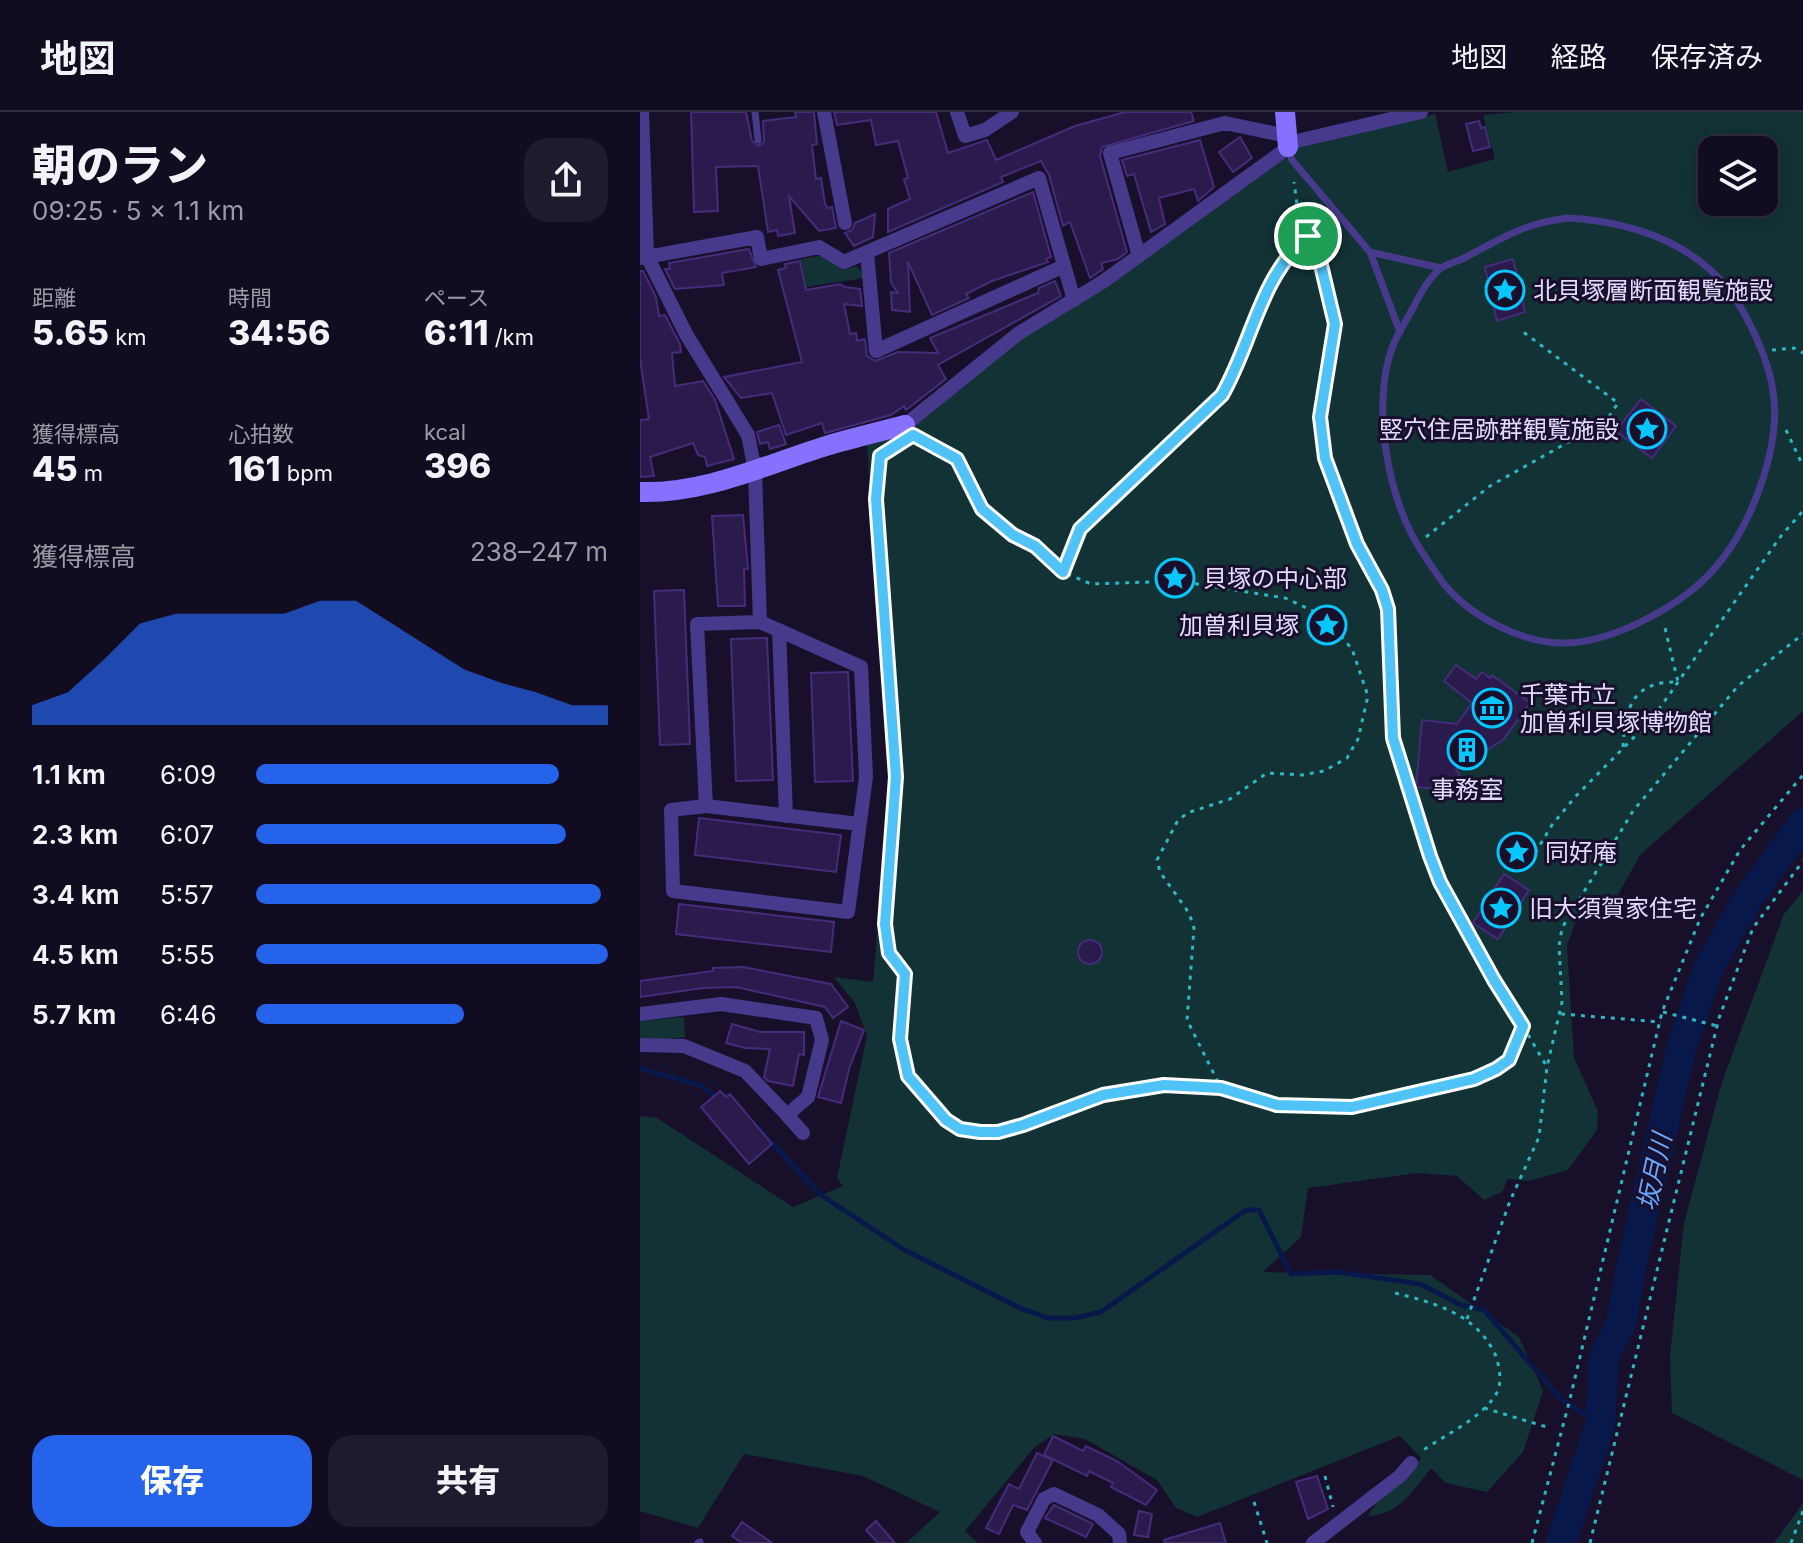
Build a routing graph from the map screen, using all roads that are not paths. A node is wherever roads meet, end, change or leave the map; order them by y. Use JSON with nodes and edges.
{"nodes":[{"id":1,"x":642,"y":112,"type":"edge"},
{"id":2,"x":755,"y":112,"type":"edge"},
{"id":3,"x":824,"y":112,"type":"edge"},
{"id":4,"x":957,"y":112,"type":"edge"},
{"id":5,"x":1012,"y":112,"type":"edge"},
{"id":6,"x":1285,"y":112,"type":"edge"},
{"id":7,"x":1421,"y":112,"type":"edge"},
{"id":8,"x":758,"y":140,"type":"dead end"},
{"id":9,"x":1289,"y":148,"type":"junction"},
{"id":10,"x":845,"y":223,"type":"dead end"},
{"id":11,"x":1370,"y":252,"type":"junction"},
{"id":12,"x":867,"y":253,"type":"junction"},
{"id":13,"x":1139,"y":256,"type":"junction"},
{"id":14,"x":644,"y":257,"type":"edge"},
{"id":15,"x":1064,"y":266,"type":"junction"},
{"id":16,"x":1441,"y":268,"type":"junction"},
{"id":17,"x":1074,"y":300,"type":"junction"},
{"id":18,"x":1400,"y":332,"type":"junction"},
{"id":19,"x":908,"y":431,"type":"joint"},
{"id":20,"x":755,"y":471,"type":"junction"},
{"id":21,"x":640,"y":492,"type":"edge"},
{"id":22,"x":760,"y":622,"type":"junction"},
{"id":23,"x":779,"y":630,"type":"junction"},
{"id":24,"x":706,"y":806,"type":"junction"},
{"id":25,"x":786,"y":816,"type":"junction"},
{"id":26,"x":859,"y":824,"type":"junction"},
{"id":27,"x":640,"y":1014,"type":"edge"},
{"id":28,"x":640,"y":1045,"type":"edge"},
{"id":29,"x":787,"y":1115,"type":"junction"},
{"id":30,"x":803,"y":1133,"type":"dead end"},
{"id":31,"x":1411,"y":1463,"type":"road end"},
{"id":32,"x":1035,"y":1543,"type":"edge"},
{"id":33,"x":1120,"y":1543,"type":"edge"},
{"id":34,"x":1313,"y":1543,"type":"edge"}],
"edges":[{"from":1,"to":14,"type":"street"},
{"from":2,"to":8,"type":"lane"},
{"from":3,"to":10,"type":"street"},
{"from":4,"to":5,"type":"street"},
{"from":6,"to":9,"type":"street"},
{"from":7,"to":9,"type":"street"},
{"from":9,"to":11,"type":"lane"},
{"from":9,"to":13,"type":"street"},
{"from":9,"to":13,"type":"street"},
{"from":11,"to":16,"type":"lane"},
{"from":11,"to":18,"type":"lane"},
{"from":12,"to":14,"type":"street"},
{"from":12,"to":15,"type":"street"},
{"from":12,"to":15,"type":"street"},
{"from":13,"to":17,"type":"street"},
{"from":14,"to":20,"type":"street"},
{"from":15,"to":17,"type":"street"},
{"from":16,"to":18,"type":"lane"},
{"from":16,"to":18,"type":"lane"},
{"from":17,"to":19,"type":"street"},
{"from":19,"to":20,"type":"street"},
{"from":20,"to":21,"type":"street"},
{"from":20,"to":22,"type":"street"},
{"from":22,"to":23,"type":"street"},
{"from":22,"to":24,"type":"street"},
{"from":23,"to":25,"type":"street"},
{"from":23,"to":26,"type":"street"},
{"from":24,"to":25,"type":"street"},
{"from":24,"to":26,"type":"street"},
{"from":25,"to":26,"type":"street"},
{"from":27,"to":29,"type":"street"},
{"from":28,"to":29,"type":"street"},
{"from":29,"to":30,"type":"street"},
{"from":31,"to":34,"type":"street"},
{"from":32,"to":33,"type":"street"}]}
